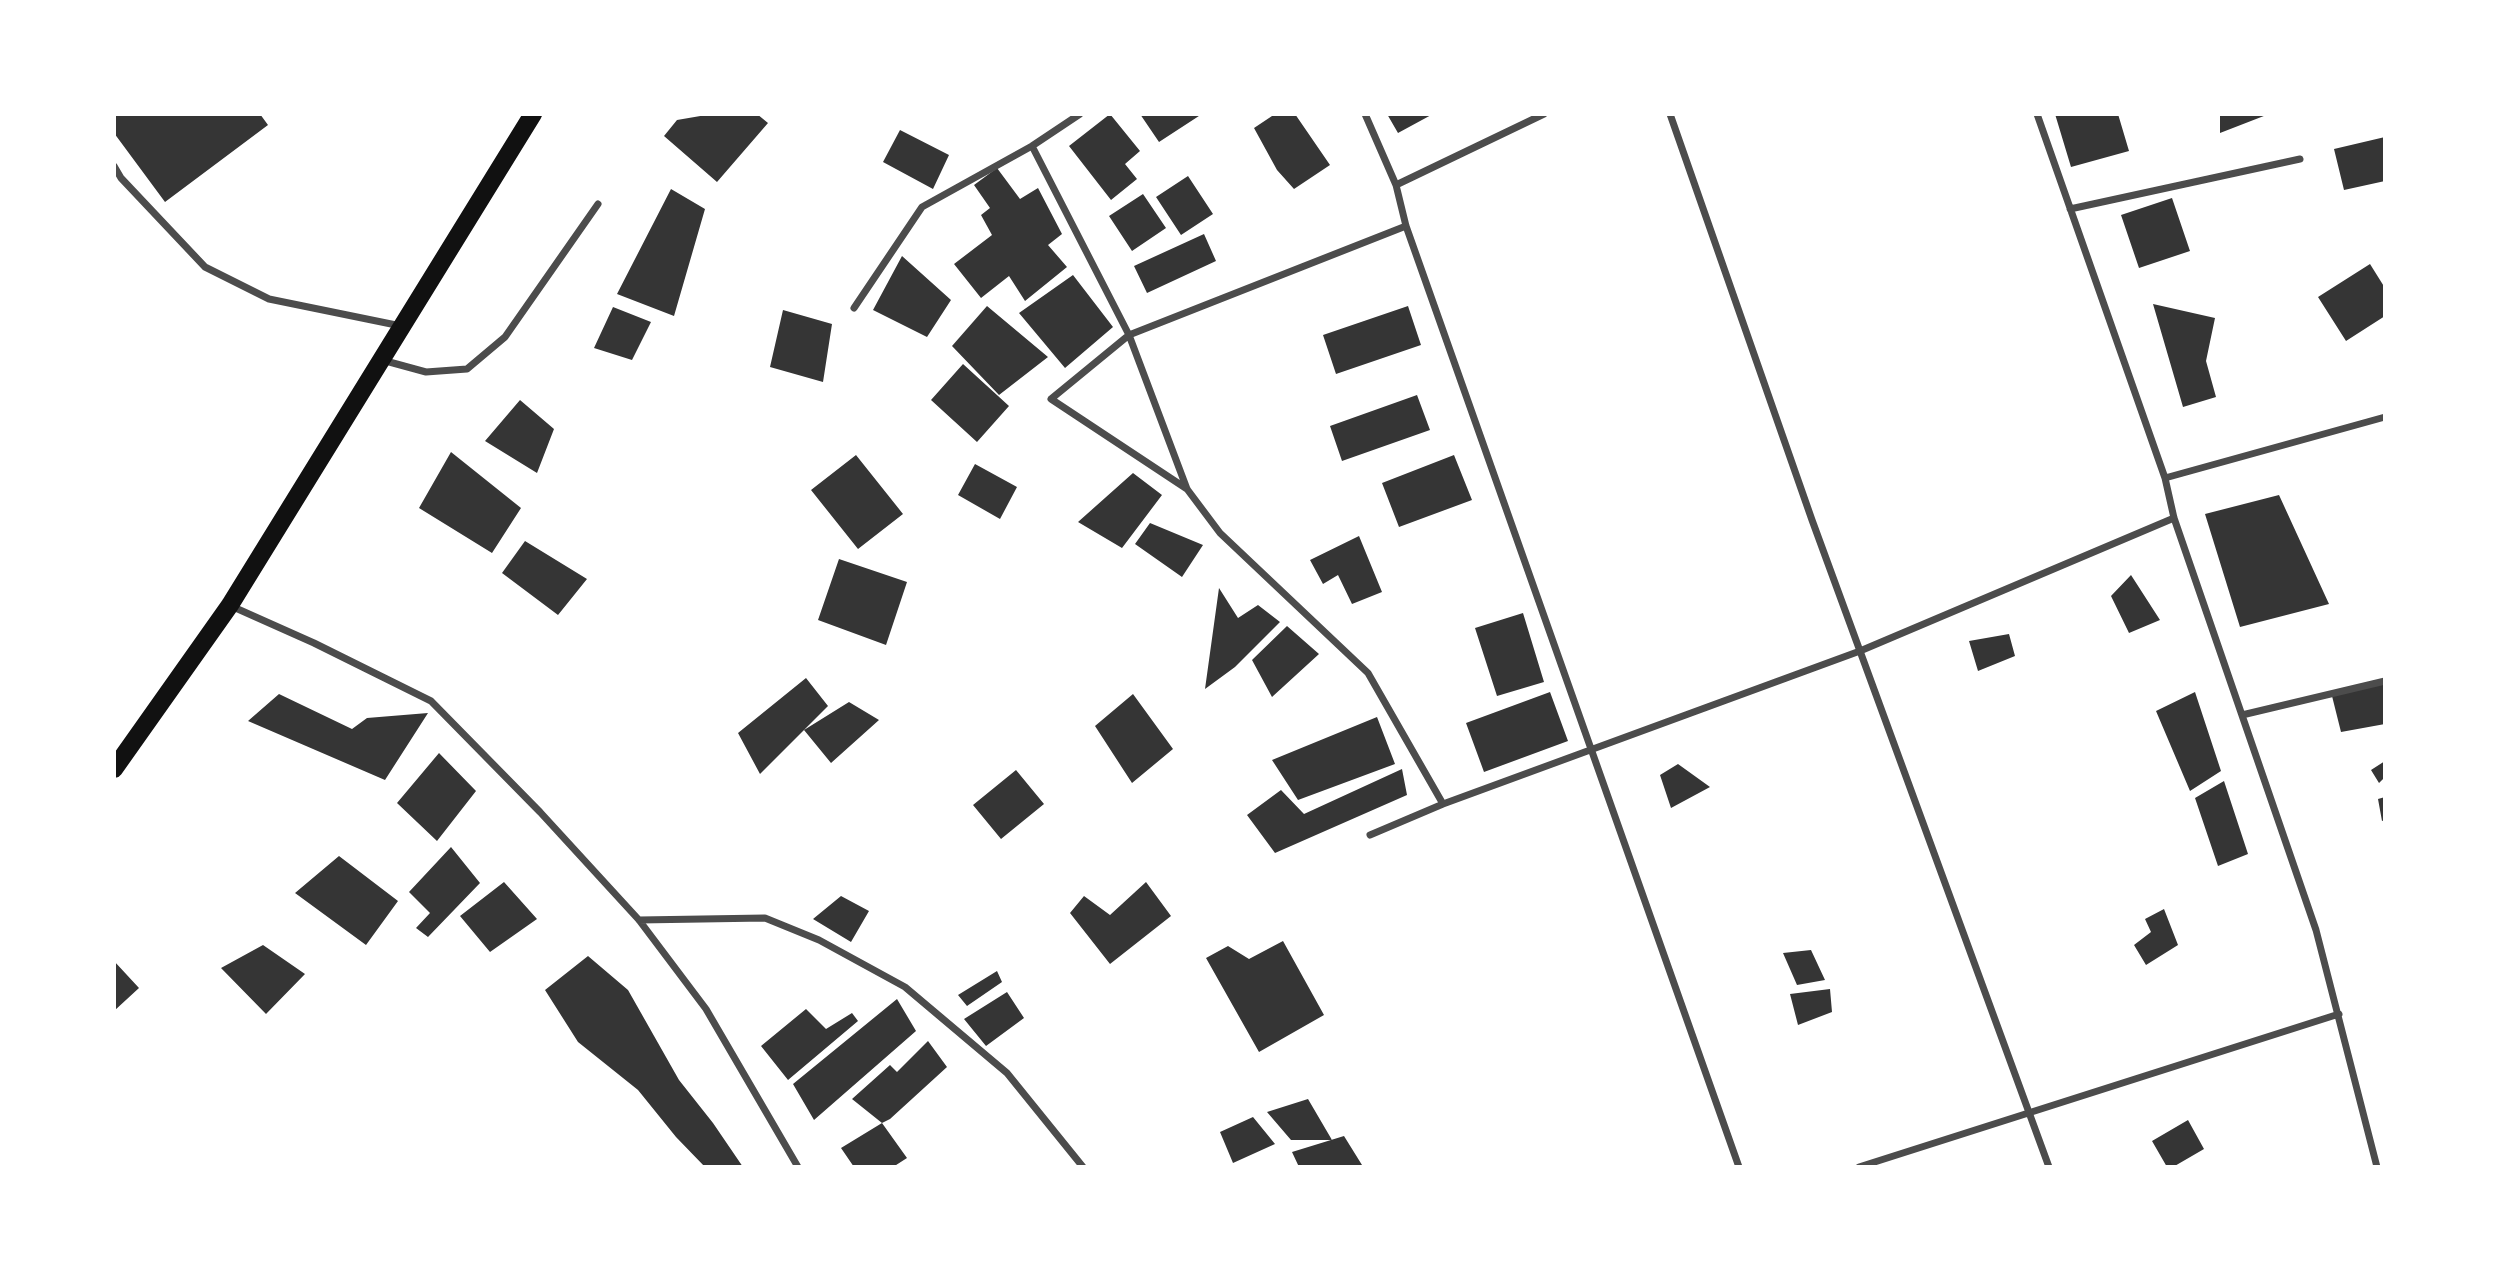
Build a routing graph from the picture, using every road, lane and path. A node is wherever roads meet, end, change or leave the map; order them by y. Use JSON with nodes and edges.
{"nodes":[{"id":1,"x":533,"y":114,"type":"edge"},
{"id":2,"x":1080,"y":114,"type":"edge"},
{"id":3,"x":1364,"y":114,"type":"edge"},
{"id":4,"x":1544,"y":114,"type":"edge"},
{"id":5,"x":1670,"y":114,"type":"edge"},
{"id":6,"x":2038,"y":114,"type":"edge"},
{"id":7,"x":1032,"y":146,"type":"junction"},
{"id":8,"x":2300,"y":159,"type":"dead end"},
{"id":9,"x":114,"y":166,"type":"edge"},
{"id":10,"x":1396,"y":185,"type":"junction"},
{"id":11,"x":598,"y":204,"type":"dead end"},
{"id":12,"x":2070,"y":209,"type":"junction"},
{"id":13,"x":1406,"y":226,"type":"junction"},
{"id":14,"x":855,"y":309,"type":"dead end"},
{"id":15,"x":402,"y":326,"type":"junction"},
{"id":16,"x":1129,"y":335,"type":"junction"},
{"id":17,"x":381,"y":360,"type":"junction"},
{"id":18,"x":2385,"y":417,"type":"edge"},
{"id":19,"x":2165,"y":478,"type":"junction"},
{"id":20,"x":1187,"y":489,"type":"junction"},
{"id":21,"x":2174,"y":518,"type":"junction"},
{"id":22,"x":230,"y":605,"type":"junction"},
{"id":23,"x":1860,"y":650,"type":"junction"},
{"id":24,"x":2385,"y":681,"type":"edge"},
{"id":25,"x":2242,"y":715,"type":"junction"},
{"id":26,"x":1593,"y":750,"type":"junction"},
{"id":27,"x":114,"y":769,"type":"edge"},
{"id":28,"x":1443,"y":804,"type":"junction"},
{"id":29,"x":1370,"y":835,"type":"dead end"},
{"id":30,"x":639,"y":920,"type":"junction"},
{"id":31,"x":2339,"y":1014,"type":"junction"},
{"id":32,"x":2029,"y":1112,"type":"junction"},
{"id":33,"x":798,"y":1167,"type":"edge"},
{"id":34,"x":1083,"y":1167,"type":"edge"},
{"id":35,"x":1740,"y":1167,"type":"edge"},
{"id":36,"x":1859,"y":1167,"type":"edge"},
{"id":37,"x":2049,"y":1167,"type":"edge"},
{"id":38,"x":2377,"y":1167,"type":"edge"}],
"edges":[{"from":1,"to":15,"type":"main road"},
{"from":2,"to":7,"type":"street"},
{"from":3,"to":10,"type":"street"},
{"from":4,"to":10,"type":"street"},
{"from":5,"to":23,"type":"street"},
{"from":6,"to":12,"type":"street"},
{"from":7,"to":14,"type":"street"},
{"from":7,"to":16,"type":"street"},
{"from":8,"to":12,"type":"street"},
{"from":9,"to":15,"type":"street"},
{"from":10,"to":13,"type":"street"},
{"from":11,"to":17,"type":"street"},
{"from":12,"to":19,"type":"street"},
{"from":13,"to":16,"type":"street"},
{"from":13,"to":26,"type":"street"},
{"from":15,"to":17,"type":"main road"},
{"from":16,"to":20,"type":"street"},
{"from":16,"to":20,"type":"street"},
{"from":17,"to":22,"type":"main road"},
{"from":18,"to":19,"type":"street"},
{"from":19,"to":21,"type":"street"},
{"from":20,"to":28,"type":"street"},
{"from":21,"to":23,"type":"street"},
{"from":21,"to":25,"type":"street"},
{"from":22,"to":27,"type":"main road"},
{"from":22,"to":30,"type":"street"},
{"from":23,"to":26,"type":"street"},
{"from":23,"to":32,"type":"street"},
{"from":24,"to":25,"type":"street"},
{"from":25,"to":31,"type":"street"},
{"from":26,"to":28,"type":"street"},
{"from":26,"to":35,"type":"street"},
{"from":28,"to":29,"type":"street"},
{"from":30,"to":33,"type":"street"},
{"from":30,"to":34,"type":"street"},
{"from":31,"to":32,"type":"street"},
{"from":31,"to":38,"type":"street"},
{"from":32,"to":36,"type":"street"},
{"from":32,"to":37,"type":"street"}]}
